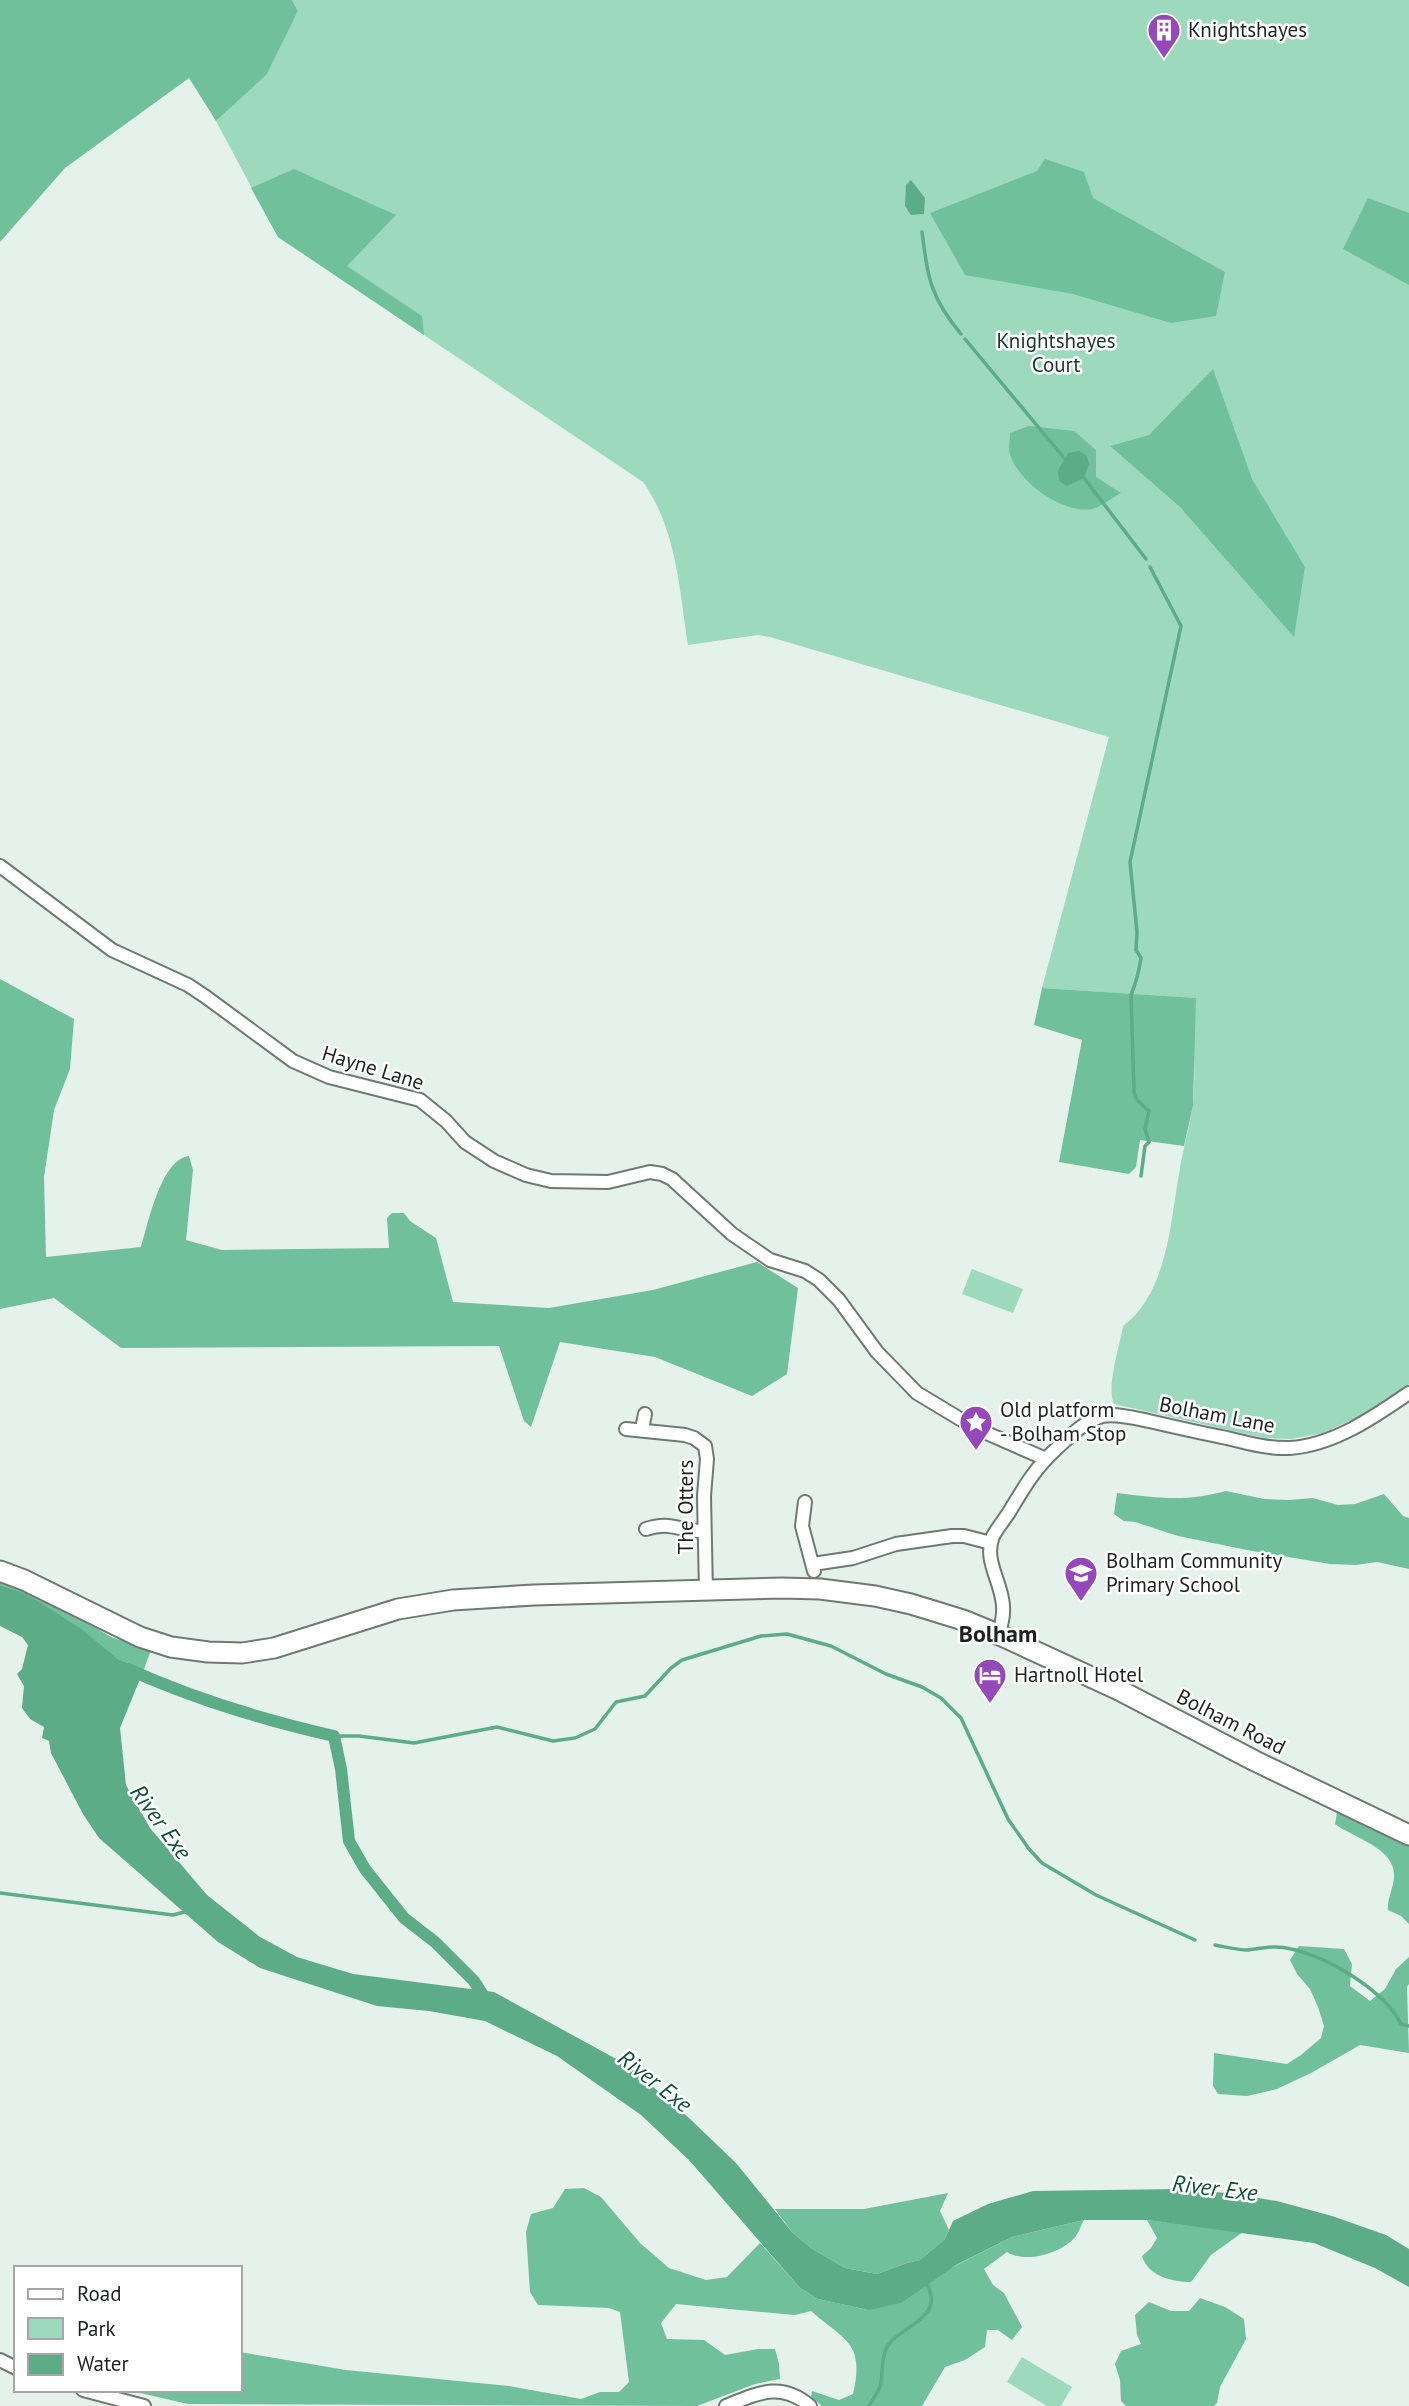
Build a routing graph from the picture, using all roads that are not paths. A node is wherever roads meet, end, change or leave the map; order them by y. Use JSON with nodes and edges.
{"nodes":[{"id":1,"x":0,"y":866,"type":"edge"},
{"id":2,"x":1409,"y":1393,"type":"edge"},
{"id":3,"x":645,"y":1414,"type":"dead end"},
{"id":4,"x":626,"y":1429,"type":"dead end"},
{"id":5,"x":642,"y":1429,"type":"junction"},
{"id":6,"x":1046,"y":1459,"type":"junction"},
{"id":7,"x":805,"y":1502,"type":"dead end"},
{"id":8,"x":646,"y":1529,"type":"dead end"},
{"id":9,"x":704,"y":1531,"type":"junction"},
{"id":10,"x":991,"y":1543,"type":"junction"},
{"id":11,"x":0,"y":1571,"type":"edge"},
{"id":12,"x":706,"y":1592,"type":"junction"},
{"id":13,"x":998,"y":1634,"type":"junction"},
{"id":14,"x":1409,"y":1835,"type":"edge"},
{"id":15,"x":91,"y":2392,"type":"edge"},
{"id":16,"x":144,"y":2406,"type":"edge"},
{"id":17,"x":726,"y":2406,"type":"edge"},
{"id":18,"x":810,"y":2406,"type":"edge"}],
"edges":[{"from":1,"to":6,"type":"street","name":"Hayne Lane"},
{"from":2,"to":6,"type":"street","name":"Bolham Lane"},
{"from":3,"to":5,"type":"street"},
{"from":4,"to":5,"type":"street","name":"The Otters"},
{"from":5,"to":9,"type":"street","name":"The Otters"},
{"from":6,"to":10,"type":"street","name":"Bolham Lane"},
{"from":7,"to":10,"type":"street"},
{"from":8,"to":9,"type":"street"},
{"from":9,"to":12,"type":"street","name":"The Otters"},
{"from":10,"to":13,"type":"street"},
{"from":11,"to":12,"type":"main road","name":"Bolham Road"},
{"from":12,"to":13,"type":"main road","name":"Bolham Road"},
{"from":13,"to":14,"type":"main road","name":"Bolham Road"},
{"from":15,"to":16,"type":"street"},
{"from":17,"to":18,"type":"street"}]}
